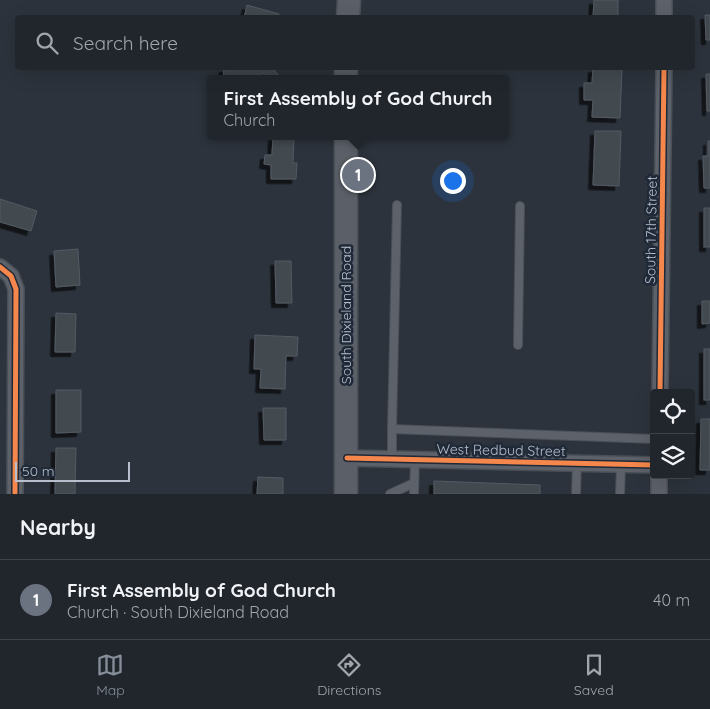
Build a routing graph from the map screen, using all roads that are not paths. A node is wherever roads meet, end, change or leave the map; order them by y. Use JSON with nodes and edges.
{"nodes":[{"id":1,"x":349,"y":0,"type":"edge"},
{"id":2,"x":664,"y":0,"type":"edge"},
{"id":3,"x":348,"y":15,"type":"edge"},
{"id":4,"x":664,"y":15,"type":"edge"},
{"id":5,"x":664,"y":70,"type":"edge"},
{"id":6,"x":346,"y":140,"type":"edge"},
{"id":7,"x":397,"y":205,"type":"dead end"},
{"id":8,"x":520,"y":206,"type":"dead end"},
{"id":9,"x":0,"y":267,"type":"edge"},
{"id":10,"x":518,"y":345,"type":"dead end"},
{"id":11,"x":660,"y":389,"type":"edge"},
{"id":12,"x":392,"y":429,"type":"junction"},
{"id":13,"x":650,"y":439,"type":"edge"},
{"id":14,"x":347,"y":458,"type":"junction"},
{"id":15,"x":392,"y":459,"type":"junction"},
{"id":16,"x":415,"y":459,"type":"junction"},
{"id":17,"x":576,"y":463,"type":"junction"},
{"id":18,"x":621,"y":465,"type":"junction"},
{"id":19,"x":650,"y":465,"type":"edge"},
{"id":20,"x":659,"y":479,"type":"edge"},
{"id":21,"x":414,"y":483,"type":"junction"},
{"id":22,"x":15,"y":494,"type":"edge"},
{"id":23,"x":346,"y":494,"type":"edge"},
{"id":24,"x":390,"y":494,"type":"edge"},
{"id":25,"x":414,"y":494,"type":"edge"},
{"id":26,"x":576,"y":494,"type":"edge"},
{"id":27,"x":620,"y":494,"type":"edge"},
{"id":28,"x":659,"y":494,"type":"edge"}],
"edges":[{"from":1,"to":3,"type":"main road"},
{"from":2,"to":4,"type":"street"},
{"from":5,"to":11,"type":"street","name":"South 17th Street"},
{"from":6,"to":14,"type":"main road","name":"South Dixieland Road"},
{"from":7,"to":12,"type":"lane"},
{"from":8,"to":10,"type":"lane"},
{"from":9,"to":22,"type":"street"},
{"from":12,"to":13,"type":"lane"},
{"from":12,"to":15,"type":"lane"},
{"from":14,"to":15,"type":"street","name":"West Redbud Street"},
{"from":14,"to":23,"type":"main road","name":"South Dixieland Road"},
{"from":15,"to":16,"type":"street","name":"West Redbud Street"},
{"from":16,"to":17,"type":"street","name":"West Redbud Street"},
{"from":16,"to":21,"type":"lane"},
{"from":17,"to":18,"type":"street","name":"West Redbud Street"},
{"from":17,"to":26,"type":"lane"},
{"from":18,"to":19,"type":"street","name":"West Redbud Street"},
{"from":18,"to":27,"type":"lane"},
{"from":20,"to":28,"type":"street"},
{"from":21,"to":24,"type":"lane"},
{"from":21,"to":25,"type":"lane"}]}
